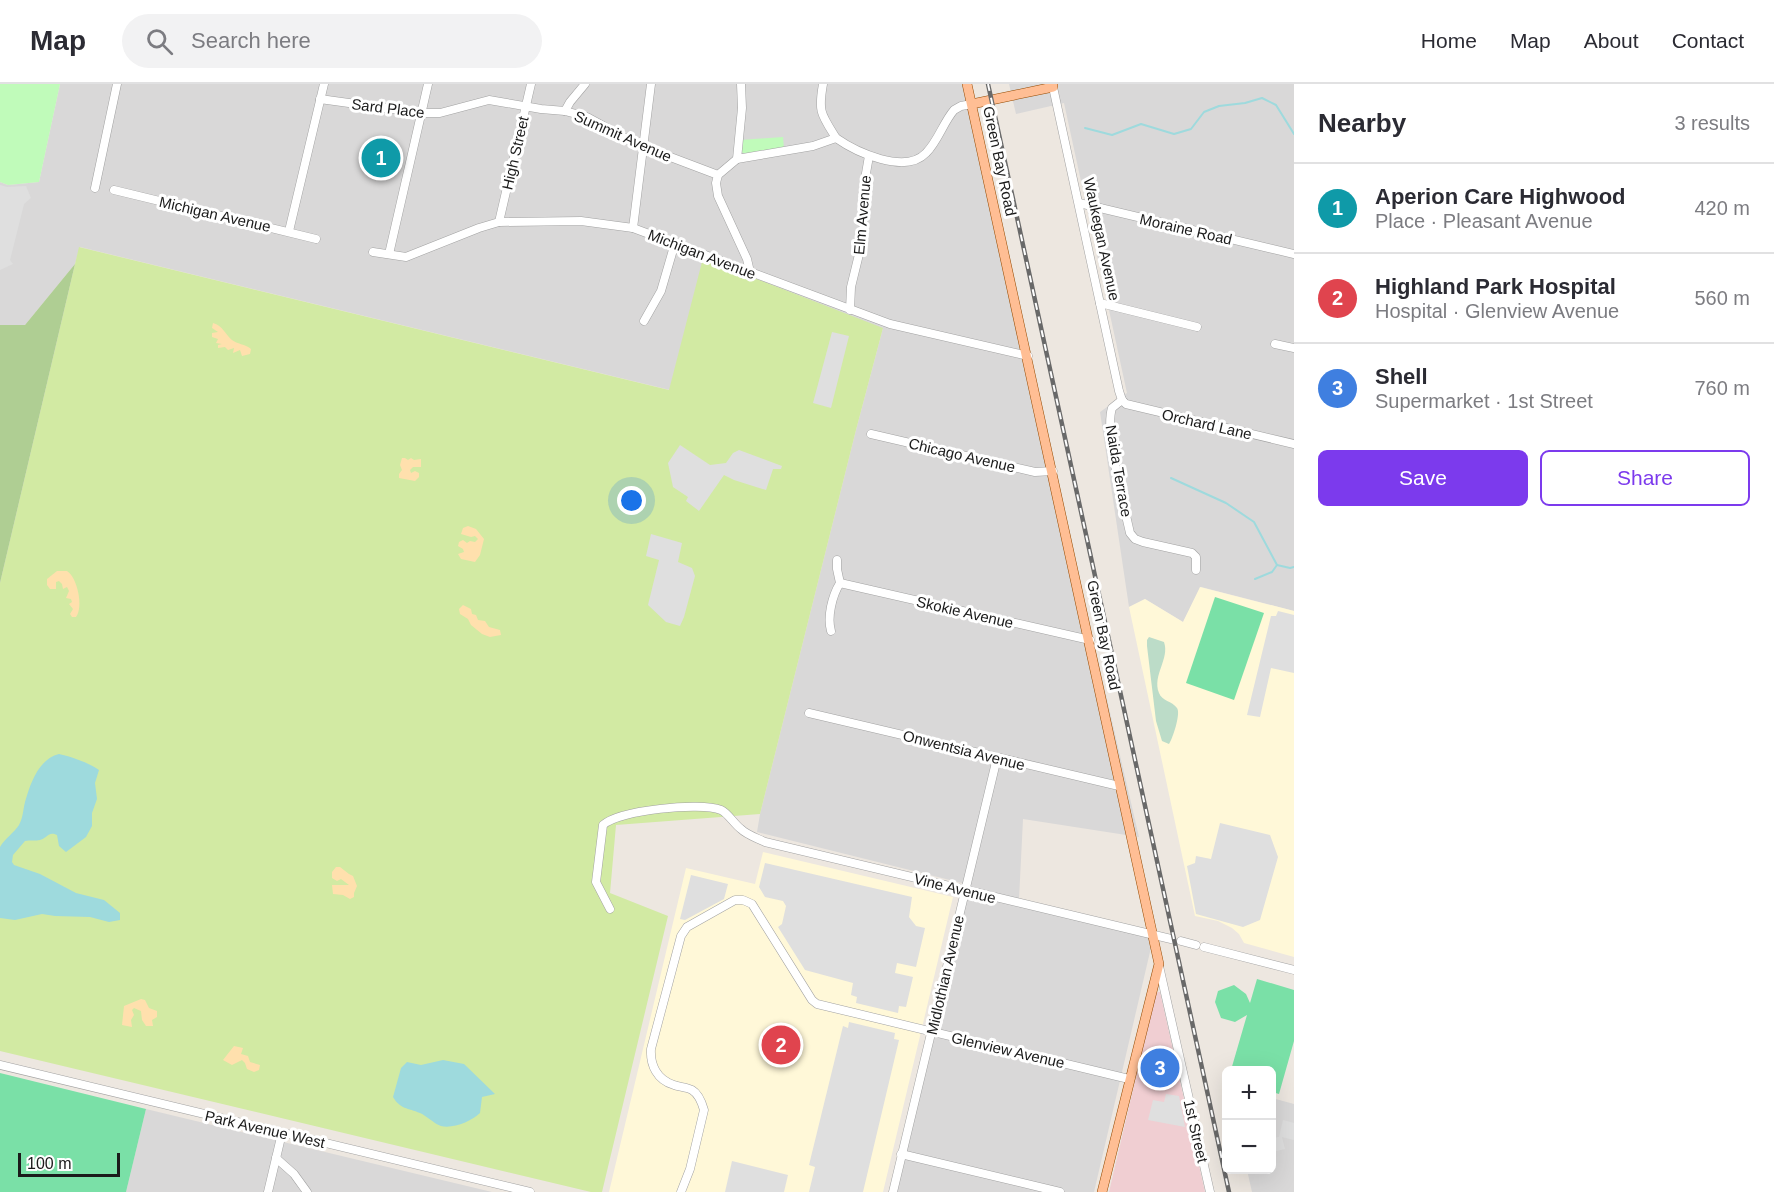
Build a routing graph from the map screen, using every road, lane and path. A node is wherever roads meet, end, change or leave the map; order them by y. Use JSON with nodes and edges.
{"nodes":[{"id":1,"x":117,"y":84,"type":"edge"},
{"id":2,"x":324,"y":84,"type":"edge"},
{"id":3,"x":428,"y":84,"type":"edge"},
{"id":4,"x":531,"y":84,"type":"edge"},
{"id":5,"x":585,"y":84,"type":"edge"},
{"id":6,"x":651,"y":84,"type":"edge"},
{"id":7,"x":741,"y":84,"type":"edge"},
{"id":8,"x":823,"y":84,"type":"edge"},
{"id":9,"x":968,"y":84,"type":"edge"},
{"id":10,"x":1053,"y":85,"type":"edge"},
{"id":11,"x":1041,"y":87,"type":"edge"},
{"id":12,"x":320,"y":99,"type":"junction"},
{"id":13,"x":972,"y":104,"type":"junction"},
{"id":14,"x":525,"y":106,"type":"junction"},
{"id":15,"x":565,"y":111,"type":"junction"},
{"id":16,"x":422,"y":113,"type":"junction"},
{"id":17,"x":836,"y":138,"type":"junction"},
{"id":18,"x":644,"y":146,"type":"junction"},
{"id":19,"x":869,"y":156,"type":"junction"},
{"id":20,"x":737,"y":159,"type":"junction"},
{"id":21,"x":718,"y":175,"type":"junction"},
{"id":22,"x":95,"y":188,"type":"dead end"},
{"id":23,"x":114,"y":190,"type":"dead end"},
{"id":24,"x":1079,"y":203,"type":"junction"},
{"id":25,"x":499,"y":222,"type":"junction"},
{"id":26,"x":633,"y":228,"type":"junction"},
{"id":27,"x":289,"y":231,"type":"junction"},
{"id":28,"x":316,"y":238,"type":"dead end"},
{"id":29,"x":675,"y":243,"type":"junction"},
{"id":30,"x":373,"y":252,"type":"dead end"},
{"id":31,"x":389,"y":254,"type":"junction"},
{"id":32,"x":1294,"y":254,"type":"edge"},
{"id":33,"x":750,"y":272,"type":"junction"},
{"id":34,"x":1100,"y":303,"type":"junction"},
{"id":35,"x":850,"y":310,"type":"junction"},
{"id":36,"x":644,"y":321,"type":"dead end"},
{"id":37,"x":1197,"y":327,"type":"dead end"},
{"id":38,"x":1275,"y":344,"type":"dead end"},
{"id":39,"x":1294,"y":348,"type":"edge"},
{"id":40,"x":1028,"y":356,"type":"junction"},
{"id":41,"x":1122,"y":400,"type":"junction"},
{"id":42,"x":871,"y":434,"type":"dead end"},
{"id":43,"x":1294,"y":444,"type":"edge"},
{"id":44,"x":1053,"y":471,"type":"junction"},
{"id":45,"x":837,"y":560,"type":"dead end"},
{"id":46,"x":1196,"y":570,"type":"dead end"},
{"id":47,"x":840,"y":583,"type":"junction"},
{"id":48,"x":831,"y":631,"type":"dead end"},
{"id":49,"x":1090,"y":640,"type":"junction"},
{"id":50,"x":809,"y":712,"type":"dead end"},
{"id":51,"x":997,"y":758,"type":"junction"},
{"id":52,"x":1119,"y":786,"type":"junction"},
{"id":53,"x":964,"y":891,"type":"junction"},
{"id":54,"x":610,"y":909,"type":"dead end"},
{"id":55,"x":1152,"y":934,"type":"junction"},
{"id":56,"x":1170,"y":939,"type":"dead end"},
{"id":57,"x":1181,"y":941,"type":"dead end"},
{"id":58,"x":1159,"y":964,"type":"junction"},
{"id":59,"x":1294,"y":970,"type":"edge"},
{"id":60,"x":931,"y":1032,"type":"junction"},
{"id":61,"x":0,"y":1065,"type":"edge"},
{"id":62,"x":1129,"y":1080,"type":"junction"},
{"id":63,"x":282,"y":1133,"type":"junction"},
{"id":64,"x":902,"y":1154,"type":"junction"},
{"id":65,"x":276,"y":1158,"type":"junction"},
{"id":66,"x":268,"y":1192,"type":"edge"},
{"id":67,"x":308,"y":1192,"type":"edge"},
{"id":68,"x":530,"y":1192,"type":"edge"},
{"id":69,"x":681,"y":1192,"type":"edge"},
{"id":70,"x":892,"y":1192,"type":"edge"},
{"id":71,"x":1060,"y":1192,"type":"edge"},
{"id":72,"x":1102,"y":1192,"type":"edge"},
{"id":73,"x":1210,"y":1192,"type":"edge"}],
"edges":[{"from":1,"to":22,"type":"street"},
{"from":2,"to":12,"type":"street"},
{"from":3,"to":16,"type":"street"},
{"from":4,"to":14,"type":"street","name":"High Street"},
{"from":5,"to":15,"type":"street"},
{"from":6,"to":18,"type":"street"},
{"from":7,"to":20,"type":"street"},
{"from":8,"to":17,"type":"street"},
{"from":9,"to":13,"type":"main road","name":"Green Bay Road"},
{"from":10,"to":11,"type":"main road"},
{"from":10,"to":24,"type":"street","name":"Waukegan Avenue"},
{"from":11,"to":13,"type":"main road"},
{"from":12,"to":16,"type":"street","name":"Sard Place"},
{"from":12,"to":27,"type":"street"},
{"from":13,"to":19,"type":"street"},
{"from":13,"to":40,"type":"main road","name":"Green Bay Road"},
{"from":14,"to":15,"type":"street","name":"Summit Avenue"},
{"from":14,"to":16,"type":"street","name":"Sard Place"},
{"from":14,"to":25,"type":"street","name":"High Street"},
{"from":15,"to":18,"type":"street","name":"Summit Avenue"},
{"from":16,"to":31,"type":"street"},
{"from":17,"to":19,"type":"street"},
{"from":17,"to":20,"type":"street"},
{"from":18,"to":21,"type":"street","name":"Summit Avenue"},
{"from":18,"to":26,"type":"street"},
{"from":19,"to":35,"type":"street","name":"Elm Avenue"},
{"from":20,"to":21,"type":"street"},
{"from":21,"to":33,"type":"street"},
{"from":23,"to":27,"type":"street","name":"Michigan Avenue"},
{"from":24,"to":32,"type":"street","name":"Moraine Road"},
{"from":24,"to":34,"type":"street","name":"Waukegan Avenue"},
{"from":25,"to":26,"type":"street","name":"Michigan Avenue"},
{"from":25,"to":31,"type":"street","name":"Michigan Avenue"},
{"from":26,"to":29,"type":"street","name":"Michigan Avenue"},
{"from":27,"to":28,"type":"street","name":"Michigan Avenue"},
{"from":29,"to":33,"type":"street","name":"Michigan Avenue"},
{"from":29,"to":36,"type":"street"},
{"from":30,"to":31,"type":"street","name":"Michigan Avenue"},
{"from":33,"to":35,"type":"street","name":"Michigan Avenue"},
{"from":34,"to":37,"type":"street"},
{"from":34,"to":41,"type":"street","name":"Waukegan Avenue"},
{"from":35,"to":40,"type":"street","name":"Michigan Avenue"},
{"from":38,"to":39,"type":"street"},
{"from":40,"to":44,"type":"main road","name":"Green Bay Road"},
{"from":41,"to":43,"type":"street","name":"Orchard Lane"},
{"from":41,"to":46,"type":"street","name":"Naida Terrace"},
{"from":42,"to":44,"type":"street","name":"Chicago Avenue"},
{"from":44,"to":49,"type":"main road","name":"Green Bay Road"},
{"from":45,"to":47,"type":"street"},
{"from":47,"to":48,"type":"street"},
{"from":47,"to":49,"type":"street","name":"Skokie Avenue"},
{"from":49,"to":52,"type":"main road","name":"Green Bay Road"},
{"from":50,"to":51,"type":"street","name":"Onwentsia Avenue"},
{"from":51,"to":52,"type":"street","name":"Onwentsia Avenue"},
{"from":51,"to":53,"type":"street","name":"Midlothian Avenue"},
{"from":52,"to":55,"type":"main road","name":"Green Bay Road"},
{"from":53,"to":54,"type":"street","name":"Vine Avenue"},
{"from":53,"to":55,"type":"street","name":"Vine Avenue"},
{"from":53,"to":60,"type":"street","name":"Midlothian Avenue"},
{"from":55,"to":56,"type":"street","name":"Vine Avenue"},
{"from":55,"to":58,"type":"main road","name":"Green Bay Road"},
{"from":57,"to":59,"type":"street"},
{"from":58,"to":62,"type":"main road","name":"Green Bay Road"},
{"from":58,"to":73,"type":"street","name":"1st Street"},
{"from":60,"to":62,"type":"street","name":"Glenview Avenue"},
{"from":60,"to":64,"type":"street","name":"Midlothian Avenue"},
{"from":60,"to":69,"type":"street","name":"Glenview Avenue"},
{"from":61,"to":63,"type":"street","name":"Park Avenue West"},
{"from":62,"to":72,"type":"main road","name":"Green Bay Road"},
{"from":63,"to":65,"type":"street"},
{"from":63,"to":68,"type":"street","name":"Park Avenue West"},
{"from":64,"to":70,"type":"street","name":"Midlothian Avenue"},
{"from":64,"to":71,"type":"street"},
{"from":65,"to":66,"type":"street"},
{"from":65,"to":67,"type":"street"}]}
